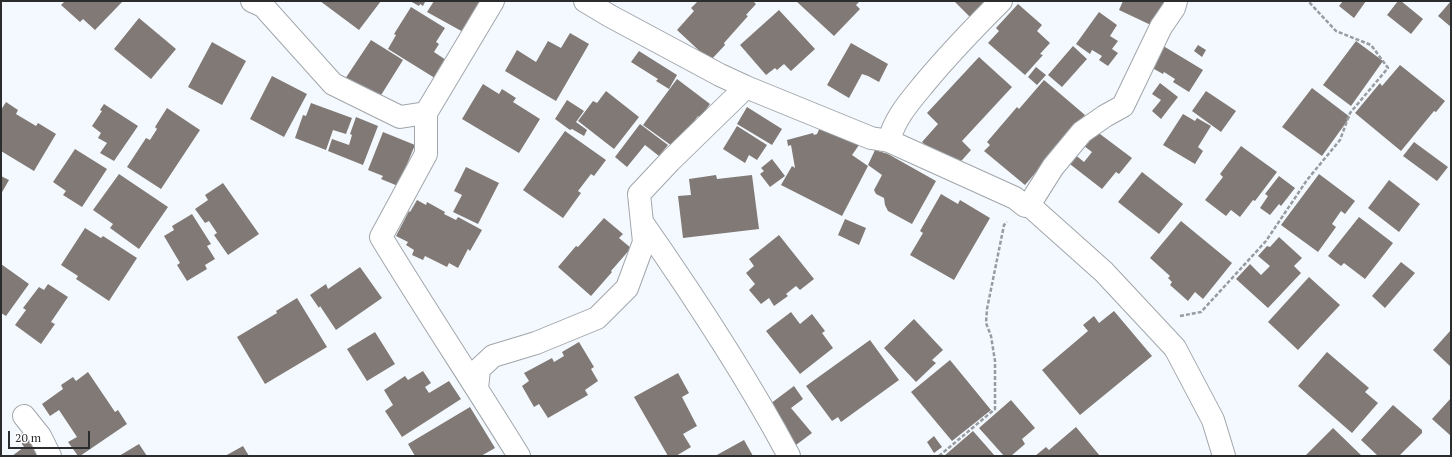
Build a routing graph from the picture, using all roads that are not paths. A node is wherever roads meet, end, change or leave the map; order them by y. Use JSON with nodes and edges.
{"nodes":[{"id":1,"x":252,"y":1,"type":"edge"},
{"id":2,"x":493,"y":1,"type":"edge"},
{"id":3,"x":586,"y":1,"type":"edge"},
{"id":4,"x":1001,"y":1,"type":"edge"},
{"id":5,"x":1176,"y":1,"type":"edge"},
{"id":6,"x":746,"y":87,"type":"junction"},
{"id":7,"x":426,"y":113,"type":"junction"},
{"id":8,"x":889,"y":141,"type":"junction"},
{"id":9,"x":1027,"y":205,"type":"junction"},
{"id":10,"x":642,"y":222,"type":"junction"},
{"id":11,"x":477,"y":388,"type":"junction"},
{"id":12,"x":24,"y":416,"type":"dead end"},
{"id":13,"x":50,"y":456,"type":"edge"},
{"id":14,"x":519,"y":456,"type":"edge"},
{"id":15,"x":789,"y":456,"type":"edge"},
{"id":16,"x":1224,"y":456,"type":"edge"}],
"edges":[{"from":1,"to":7,"type":"street"},
{"from":2,"to":7,"type":"street"},
{"from":3,"to":6,"type":"street"},
{"from":4,"to":8,"type":"street"},
{"from":5,"to":9,"type":"street"},
{"from":6,"to":8,"type":"street"},
{"from":6,"to":10,"type":"street"},
{"from":7,"to":11,"type":"street"},
{"from":8,"to":9,"type":"street"},
{"from":9,"to":16,"type":"street"},
{"from":10,"to":11,"type":"street"},
{"from":10,"to":15,"type":"street"},
{"from":11,"to":14,"type":"street"},
{"from":12,"to":13,"type":"street"}]}
